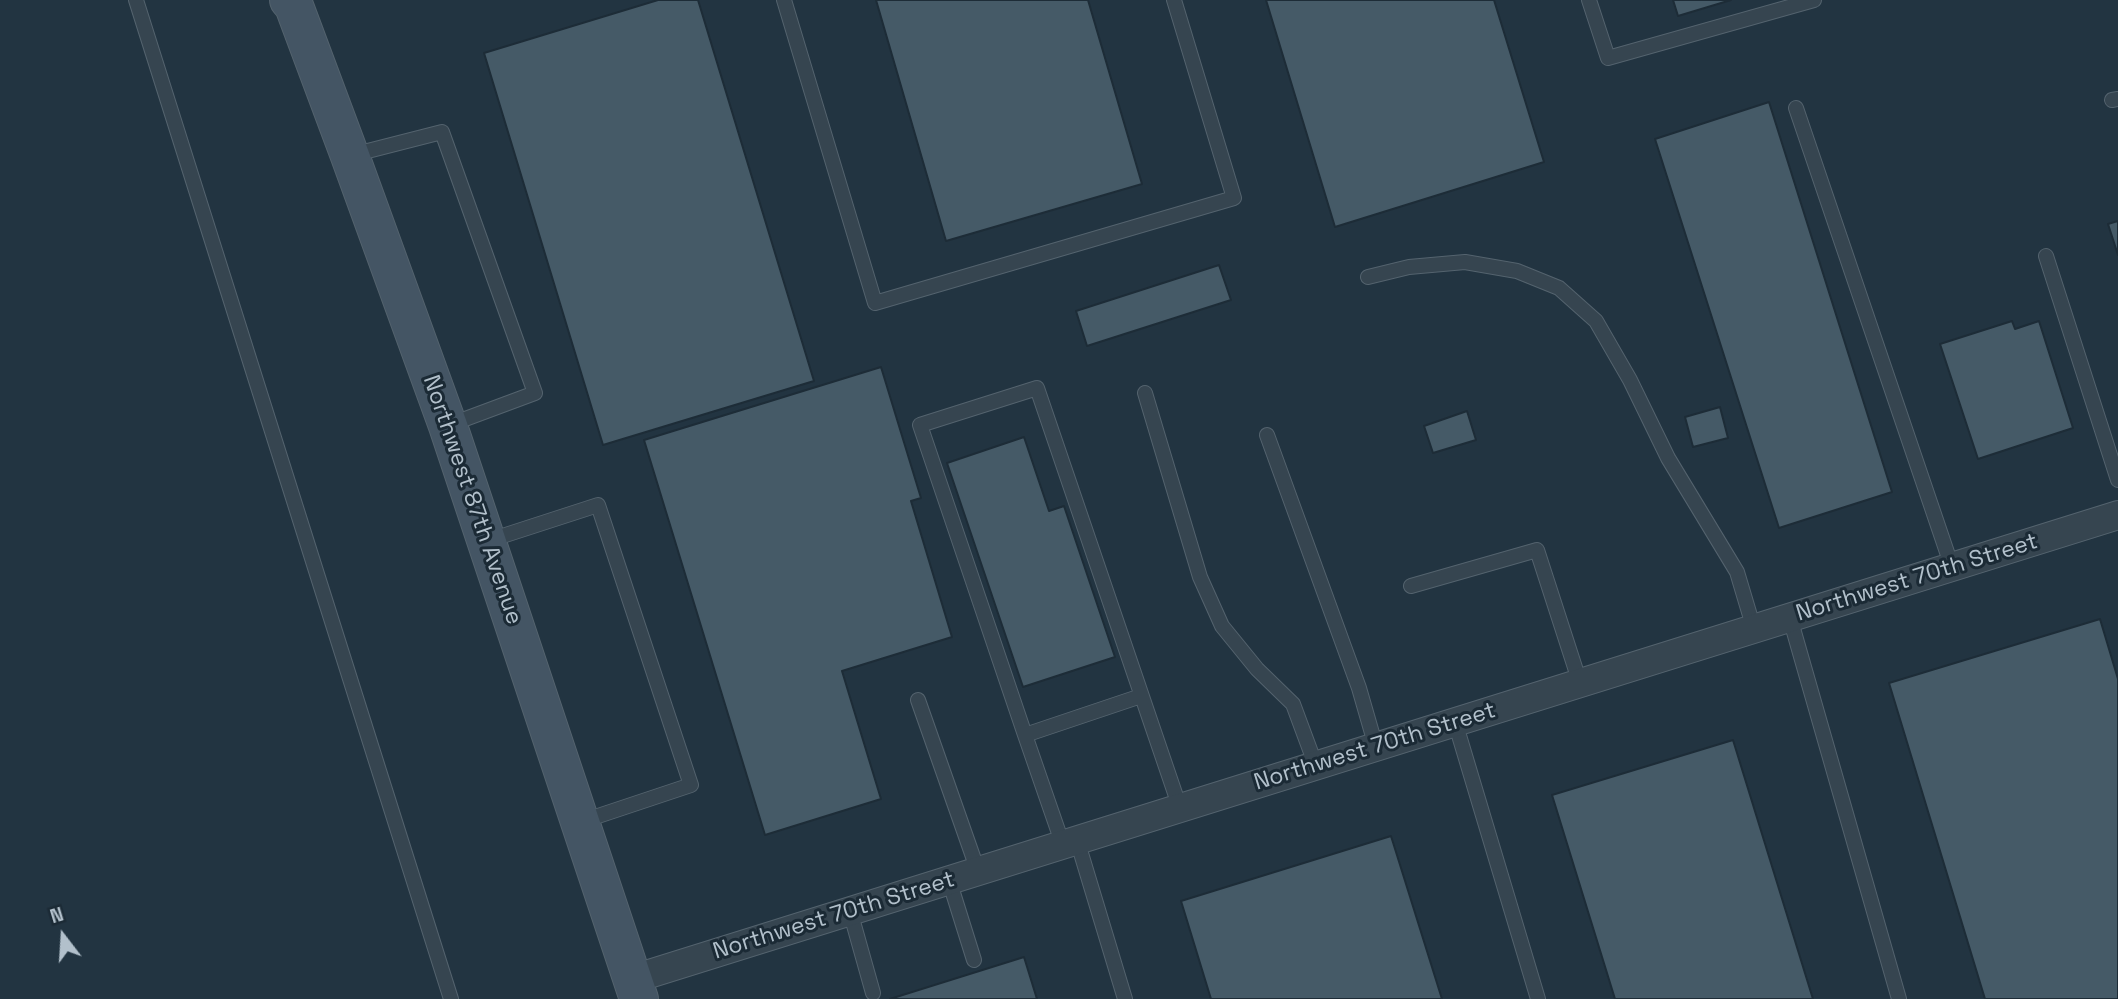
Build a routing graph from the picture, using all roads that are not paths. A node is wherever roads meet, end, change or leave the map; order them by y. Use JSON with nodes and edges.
{"nodes":[{"id":1,"x":136,"y":0,"type":"edge"},
{"id":2,"x":784,"y":0,"type":"edge"},
{"id":3,"x":1174,"y":0,"type":"edge"},
{"id":4,"x":1589,"y":0,"type":"edge"},
{"id":5,"x":1814,"y":0,"type":"edge"},
{"id":6,"x":297,"y":1,"type":"edge"},
{"id":7,"x":1796,"y":108,"type":"dead end"},
{"id":8,"x":350,"y":156,"type":"junction"},
{"id":9,"x":2046,"y":256,"type":"dead end"},
{"id":10,"x":1368,"y":277,"type":"dead end"},
{"id":11,"x":1145,"y":393,"type":"dead end"},
{"id":12,"x":448,"y":426,"type":"junction"},
{"id":13,"x":1267,"y":435,"type":"dead end"},
{"id":14,"x":2118,"y":480,"type":"edge"},
{"id":15,"x":2118,"y":515,"type":"edge"},
{"id":16,"x":486,"y":542,"type":"junction"},
{"id":17,"x":1952,"y":567,"type":"junction"},
{"id":18,"x":1411,"y":586,"type":"dead end"},
{"id":19,"x":1790,"y":618,"type":"junction"},
{"id":20,"x":1755,"y":629,"type":"junction"},
{"id":21,"x":1580,"y":683,"type":"junction"},
{"id":22,"x":1141,"y":696,"type":"junction"},
{"id":23,"x":918,"y":700,"type":"dead end"},
{"id":24,"x":1455,"y":722,"type":"junction"},
{"id":25,"x":1025,"y":735,"type":"junction"},
{"id":26,"x":1376,"y":747,"type":"junction"},
{"id":27,"x":1316,"y":766,"type":"junction"},
{"id":28,"x":1180,"y":808,"type":"junction"},
{"id":29,"x":580,"y":822,"type":"junction"},
{"id":30,"x":1070,"y":843,"type":"junction"},
{"id":31,"x":978,"y":871,"type":"junction"},
{"id":32,"x":948,"y":880,"type":"junction"},
{"id":33,"x":850,"y":911,"type":"junction"},
{"id":34,"x":974,"y":960,"type":"dead end"},
{"id":35,"x":636,"y":989,"type":"edge"},
{"id":36,"x":873,"y":992,"type":"dead end"},
{"id":37,"x":451,"y":999,"type":"edge"},
{"id":38,"x":1125,"y":999,"type":"edge"},
{"id":39,"x":1538,"y":999,"type":"edge"},
{"id":40,"x":1899,"y":999,"type":"edge"}],
"edges":[{"from":1,"to":37,"type":"lane"},
{"from":2,"to":3,"type":"lane"},
{"from":4,"to":5,"type":"lane"},
{"from":6,"to":8,"type":"main road","name":"Northwest 87th Avenue"},
{"from":7,"to":17,"type":"lane"},
{"from":8,"to":12,"type":"main road","name":"Northwest 87th Avenue"},
{"from":8,"to":12,"type":"lane"},
{"from":9,"to":14,"type":"lane"},
{"from":10,"to":20,"type":"lane"},
{"from":11,"to":27,"type":"lane"},
{"from":12,"to":16,"type":"main road","name":"Northwest 87th Avenue"},
{"from":13,"to":26,"type":"lane"},
{"from":15,"to":17,"type":"street","name":"Northwest 70th Street"},
{"from":16,"to":29,"type":"main road","name":"Northwest 87th Avenue"},
{"from":16,"to":29,"type":"lane"},
{"from":17,"to":19,"type":"street","name":"Northwest 70th Street"},
{"from":18,"to":21,"type":"lane"},
{"from":19,"to":20,"type":"street","name":"Northwest 70th Street"},
{"from":19,"to":40,"type":"lane"},
{"from":20,"to":21,"type":"street","name":"Northwest 70th Street"},
{"from":21,"to":24,"type":"street","name":"Northwest 70th Street"},
{"from":22,"to":25,"type":"lane"},
{"from":22,"to":25,"type":"lane"},
{"from":22,"to":28,"type":"lane"},
{"from":23,"to":31,"type":"lane"},
{"from":24,"to":26,"type":"street","name":"Northwest 70th Street"},
{"from":24,"to":39,"type":"lane"},
{"from":25,"to":30,"type":"lane"},
{"from":26,"to":27,"type":"street","name":"Northwest 70th Street"},
{"from":27,"to":28,"type":"street","name":"Northwest 70th Street"},
{"from":28,"to":30,"type":"street","name":"Northwest 70th Street"},
{"from":29,"to":35,"type":"main road","name":"Northwest 87th Avenue"},
{"from":30,"to":31,"type":"street","name":"Northwest 70th Street"},
{"from":30,"to":38,"type":"lane"},
{"from":31,"to":32,"type":"street","name":"Northwest 70th Street"},
{"from":32,"to":33,"type":"street","name":"Northwest 70th Street"},
{"from":32,"to":34,"type":"lane"},
{"from":33,"to":35,"type":"street","name":"Northwest 70th Street"},
{"from":33,"to":36,"type":"lane"}]}
